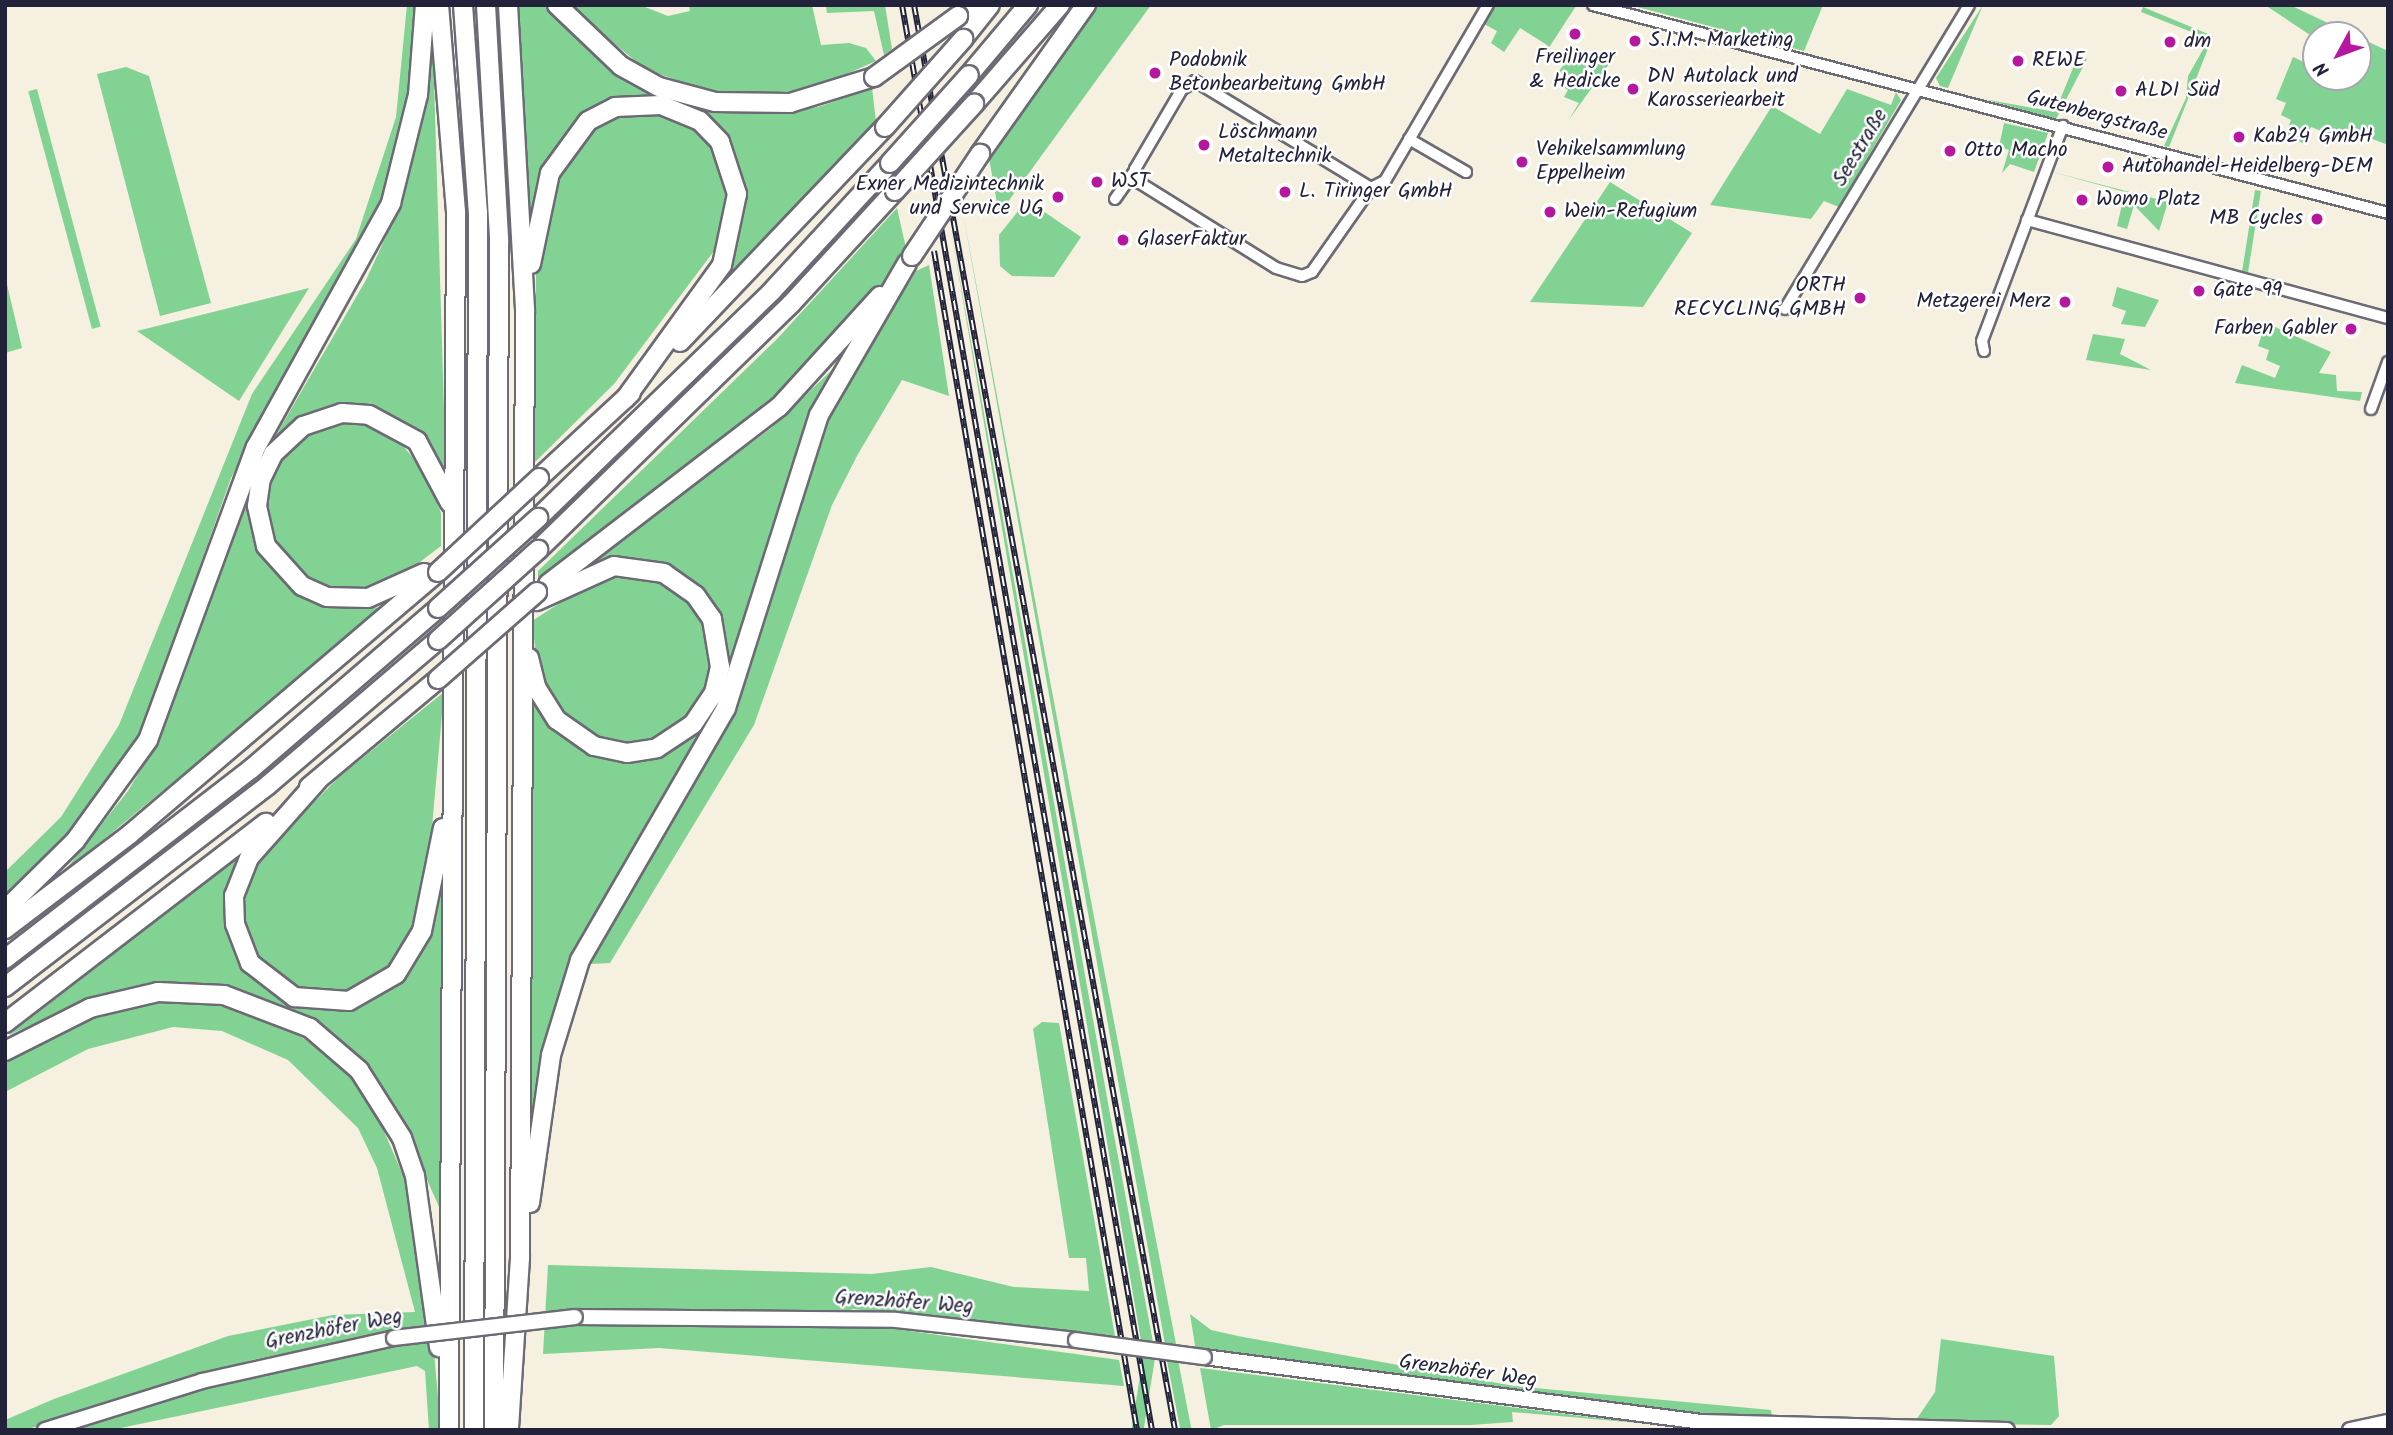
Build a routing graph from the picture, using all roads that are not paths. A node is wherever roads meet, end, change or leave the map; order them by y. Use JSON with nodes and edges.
{"nodes":[{"id":1,"x":425,"y":5,"type":"edge"},
{"id":2,"x":439,"y":5,"type":"edge"},
{"id":3,"x":463,"y":5,"type":"edge"},
{"id":4,"x":486,"y":5,"type":"edge"},
{"id":5,"x":508,"y":5,"type":"edge"},
{"id":6,"x":557,"y":5,"type":"edge"},
{"id":7,"x":990,"y":5,"type":"edge"},
{"id":8,"x":1028,"y":5,"type":"edge"},
{"id":9,"x":1060,"y":5,"type":"edge"},
{"id":10,"x":1086,"y":5,"type":"edge"},
{"id":11,"x":1488,"y":5,"type":"edge"},
{"id":12,"x":1593,"y":5,"type":"edge"},
{"id":13,"x":1969,"y":5,"type":"edge"},
{"id":14,"x":964,"y":11,"type":"edge"},
{"id":15,"x":1918,"y":89,"type":"junction"},
{"id":16,"x":2063,"y":126,"type":"junction"},
{"id":17,"x":1409,"y":139,"type":"junction"},
{"id":18,"x":1135,"y":169,"type":"junction"},
{"id":19,"x":1466,"y":172,"type":"dead end"},
{"id":20,"x":1371,"y":188,"type":"junction"},
{"id":21,"x":1115,"y":199,"type":"dead end"},
{"id":22,"x":2388,"y":213,"type":"edge"},
{"id":23,"x":2027,"y":220,"type":"junction"},
{"id":24,"x":909,"y":260,"type":"junction"},
{"id":25,"x":1785,"y":309,"type":"dead end"},
{"id":26,"x":525,"y":313,"type":"junction"},
{"id":27,"x":2388,"y":318,"type":"edge"},
{"id":28,"x":1984,"y":351,"type":"dead end"},
{"id":29,"x":2388,"y":362,"type":"edge"},
{"id":30,"x":625,"y":400,"type":"junction"},
{"id":31,"x":2371,"y":409,"type":"dead end"},
{"id":32,"x":455,"y":527,"type":"junction"},
{"id":33,"x":438,"y":567,"type":"junction"},
{"id":34,"x":537,"y":596,"type":"junction"},
{"id":35,"x":517,"y":618,"type":"junction"},
{"id":36,"x":453,"y":763,"type":"junction"},
{"id":37,"x":318,"y":780,"type":"junction"},
{"id":38,"x":5,"y":910,"type":"edge"},
{"id":39,"x":5,"y":929,"type":"edge"},
{"id":40,"x":5,"y":959,"type":"edge"},
{"id":41,"x":5,"y":987,"type":"edge"},
{"id":42,"x":5,"y":1023,"type":"edge"},
{"id":43,"x":5,"y":1051,"type":"edge"},
{"id":44,"x":520,"y":1258,"type":"junction"},
{"id":45,"x":2388,"y":1422,"type":"edge"},
{"id":46,"x":449,"y":1429,"type":"edge"},
{"id":47,"x":2366,"y":1429,"type":"edge"},
{"id":48,"x":45,"y":1430,"type":"edge"},
{"id":49,"x":474,"y":1430,"type":"edge"},
{"id":50,"x":494,"y":1430,"type":"edge"},
{"id":51,"x":509,"y":1430,"type":"edge"},
{"id":52,"x":2007,"y":1430,"type":"edge"},
{"id":53,"x":2350,"y":1430,"type":"edge"}],
"edges":[{"from":1,"to":38,"type":"highway"},
{"from":2,"to":32,"type":"highway"},
{"from":3,"to":49,"type":"highway"},
{"from":4,"to":50,"type":"highway"},
{"from":5,"to":26,"type":"highway"},
{"from":6,"to":14,"type":"highway","bridge":true},
{"from":7,"to":30,"type":"highway","bridge":true},
{"from":8,"to":40,"type":"highway","bridge":true},
{"from":9,"to":41,"type":"highway","bridge":true},
{"from":10,"to":24,"type":"highway","bridge":true},
{"from":11,"to":17,"type":"street"},
{"from":12,"to":15,"type":"street","name":"Gutenbergstraße"},
{"from":13,"to":15,"type":"street","name":"Seestraße"},
{"from":15,"to":16,"type":"street","name":"Gutenbergstraße"},
{"from":15,"to":25,"type":"street","name":"Seestraße"},
{"from":16,"to":22,"type":"street","name":"Gutenbergstraße"},
{"from":16,"to":23,"type":"street"},
{"from":17,"to":19,"type":"street"},
{"from":17,"to":20,"type":"street"},
{"from":18,"to":20,"type":"street"},
{"from":18,"to":20,"type":"street"},
{"from":18,"to":21,"type":"street"},
{"from":23,"to":27,"type":"street"},
{"from":23,"to":28,"type":"street"},
{"from":24,"to":34,"type":"highway"},
{"from":24,"to":44,"type":"highway"},
{"from":26,"to":30,"type":"highway"},
{"from":26,"to":35,"type":"highway"},
{"from":29,"to":31,"type":"street"},
{"from":30,"to":33,"type":"highway","bridge":true},
{"from":32,"to":33,"type":"highway"},
{"from":32,"to":36,"type":"highway"},
{"from":33,"to":39,"type":"highway"},
{"from":34,"to":35,"type":"highway","bridge":true},
{"from":34,"to":35,"type":"highway"},
{"from":35,"to":37,"type":"highway","bridge":true},
{"from":35,"to":44,"type":"highway"},
{"from":36,"to":37,"type":"highway"},
{"from":36,"to":46,"type":"highway"},
{"from":37,"to":42,"type":"highway"},
{"from":43,"to":46,"type":"highway"},
{"from":44,"to":51,"type":"highway"},
{"from":45,"to":47,"type":"main road"},
{"from":47,"to":53,"type":"main road"},
{"from":48,"to":52,"type":"main road","name":"Grenzhöfer Weg","bridge":true}]}
